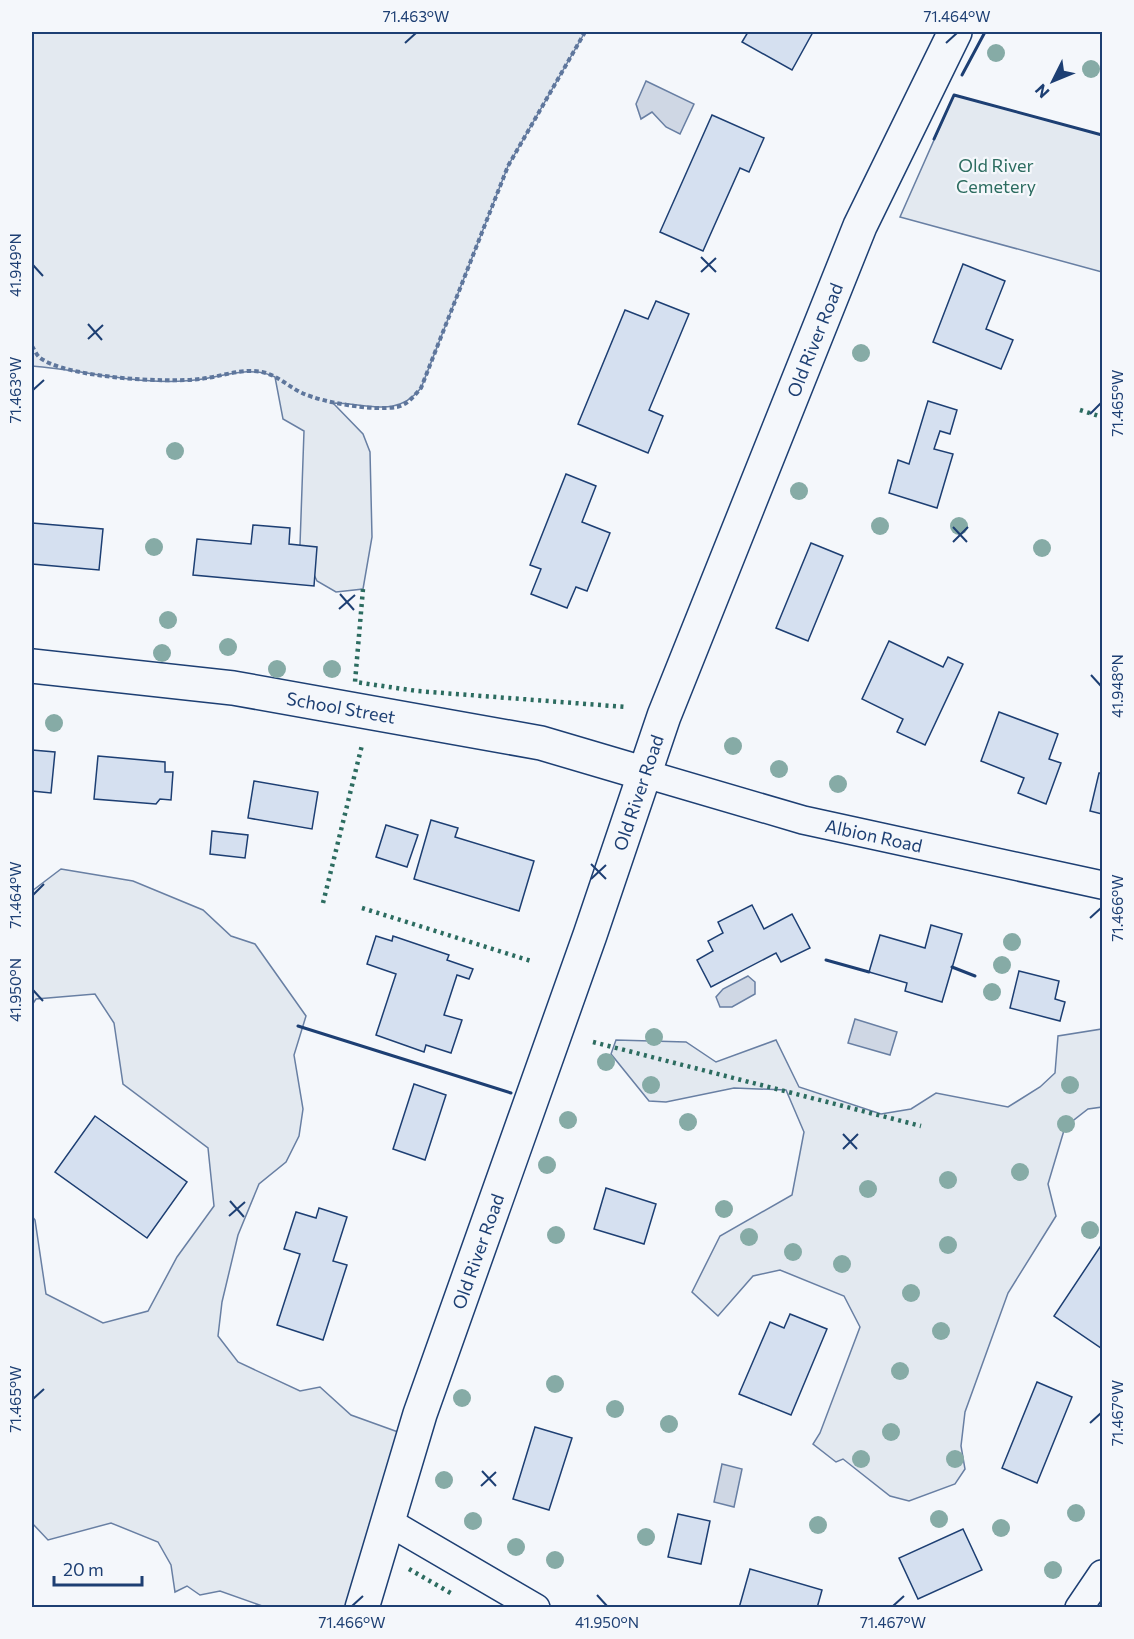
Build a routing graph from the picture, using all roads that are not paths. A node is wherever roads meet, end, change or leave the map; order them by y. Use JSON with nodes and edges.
{"nodes":[{"id":1,"x":955,"y":32,"type":"edge"},
{"id":2,"x":32,"y":666,"type":"edge"},
{"id":3,"x":646,"y":774,"type":"junction"},
{"id":4,"x":1102,"y":885,"type":"edge"},
{"id":5,"x":387,"y":1521,"type":"junction"},
{"id":6,"x":1102,"y":1574,"type":"edge"},
{"id":7,"x":362,"y":1608,"type":"edge"},
{"id":8,"x":536,"y":1608,"type":"edge"},
{"id":9,"x":1079,"y":1608,"type":"edge"}],
"edges":[{"from":1,"to":3,"type":"main road","name":"Old River Road"},
{"from":2,"to":3,"type":"main road","name":"School Street"},
{"from":3,"to":4,"type":"street","name":"Albion Road"},
{"from":3,"to":5,"type":"main road","name":"Old River Road"},
{"from":5,"to":7,"type":"main road","name":"Old River Road"},
{"from":5,"to":8,"type":"street"},
{"from":6,"to":9,"type":"street"}]}
